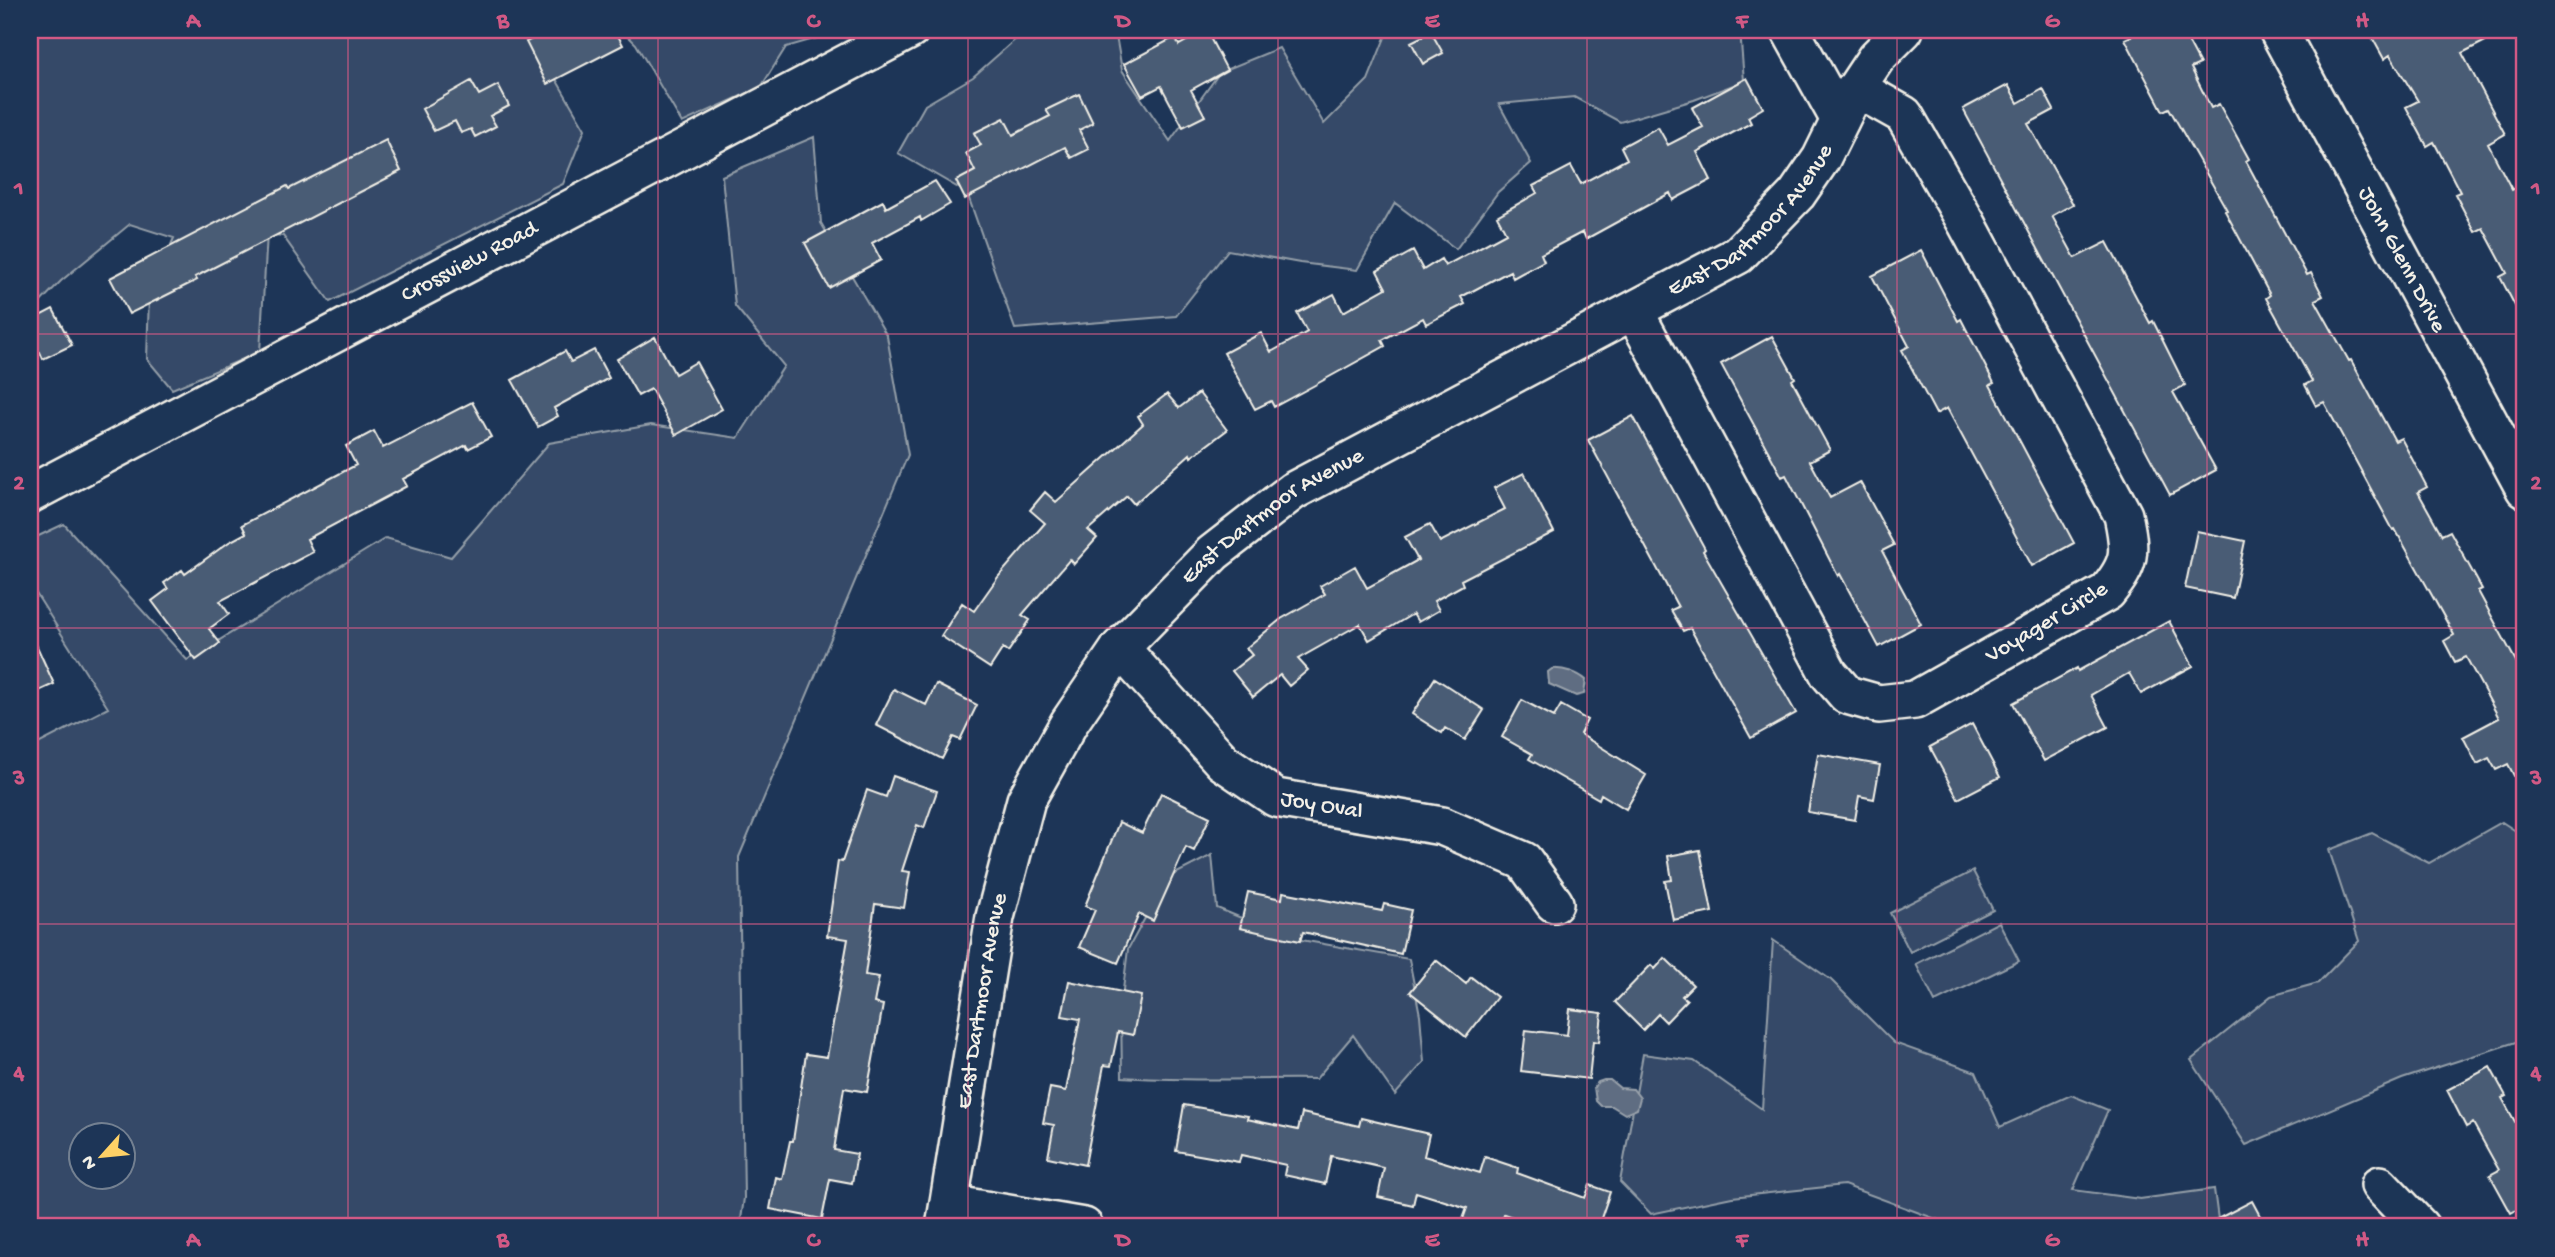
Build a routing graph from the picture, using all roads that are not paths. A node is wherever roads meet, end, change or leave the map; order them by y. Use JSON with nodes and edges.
{"nodes":[{"id":1,"x":910,"y":30,"type":"edge"},
{"id":2,"x":1790,"y":30,"type":"edge"},
{"id":3,"x":1904,"y":30,"type":"edge"},
{"id":4,"x":2278,"y":30,"type":"edge"},
{"id":5,"x":1848,"y":104,"type":"junction"},
{"id":6,"x":1634,"y":311,"type":"junction"},
{"id":7,"x":2525,"y":489,"type":"edge"},
{"id":8,"x":30,"y":494,"type":"edge"},
{"id":9,"x":1120,"y":648,"type":"junction"},
{"id":10,"x":1554,"y":903,"type":"dead end"},
{"id":11,"x":2380,"y":1185,"type":"dead end"},
{"id":12,"x":947,"y":1216,"type":"edge"},
{"id":13,"x":1084,"y":1227,"type":"edge"},
{"id":14,"x":2420,"y":1227,"type":"edge"}],
"edges":[{"from":1,"to":8,"type":"street","name":"Crossview Road"},
{"from":2,"to":5,"type":"street"},
{"from":3,"to":5,"type":"street","name":"East Dartmoor Avenue"},
{"from":4,"to":7,"type":"street","name":"John Glenn Drive"},
{"from":5,"to":6,"type":"street","name":"East Dartmoor Avenue"},
{"from":5,"to":6,"type":"street","name":"Voyager Circle"},
{"from":6,"to":9,"type":"street","name":"East Dartmoor Avenue"},
{"from":9,"to":10,"type":"street","name":"Joy Oval"},
{"from":9,"to":12,"type":"street","name":"East Dartmoor Avenue"},
{"from":11,"to":14,"type":"street"},
{"from":12,"to":13,"type":"street"}]}
